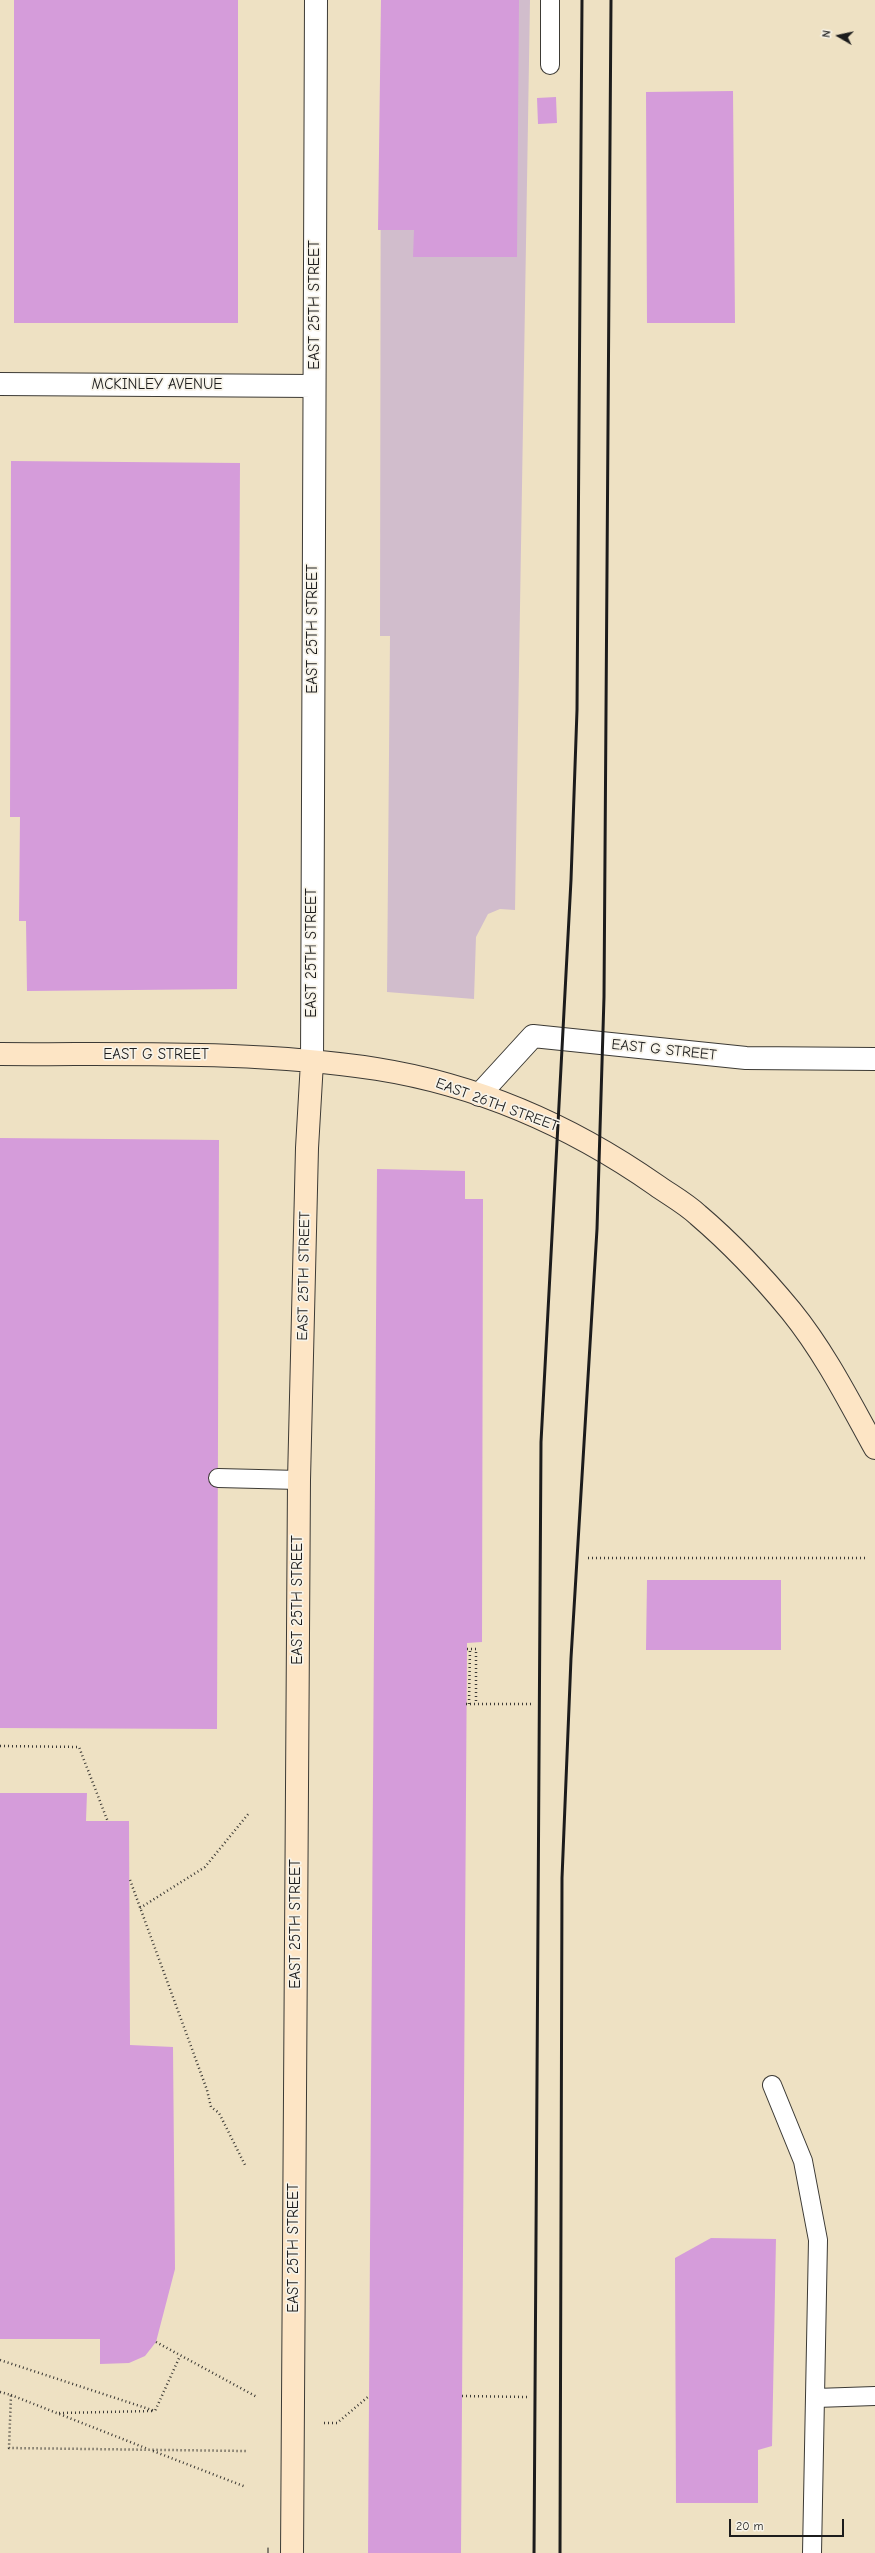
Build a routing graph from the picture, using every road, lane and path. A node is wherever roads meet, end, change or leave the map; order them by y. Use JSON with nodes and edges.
{"nodes":[{"id":1,"x":316,"y":0,"type":"edge"},
{"id":2,"x":550,"y":0,"type":"edge"},
{"id":3,"x":550,"y":65,"type":"dead end"},
{"id":4,"x":0,"y":384,"type":"edge"},
{"id":5,"x":314,"y":386,"type":"junction"},
{"id":6,"x":0,"y":1054,"type":"edge"},
{"id":7,"x":875,"y":1059,"type":"edge"},
{"id":8,"x":312,"y":1062,"type":"junction"},
{"id":9,"x":479,"y":1095,"type":"junction"},
{"id":10,"x":875,"y":1448,"type":"edge"},
{"id":11,"x":218,"y":1478,"type":"dead end"},
{"id":12,"x":299,"y":1480,"type":"junction"},
{"id":13,"x":588,"y":1558,"type":"dead end"},
{"id":14,"x":866,"y":1558,"type":"dead end"},
{"id":15,"x":476,"y":1703,"type":"junction"},
{"id":16,"x":531,"y":1704,"type":"dead end"},
{"id":17,"x":0,"y":1746,"type":"edge"},
{"id":18,"x":249,"y":1813,"type":"dead end"},
{"id":19,"x":108,"y":1822,"type":"dead end"},
{"id":20,"x":130,"y":1880,"type":"dead end"},
{"id":21,"x":140,"y":1908,"type":"junction"},
{"id":22,"x":772,"y":2085,"type":"dead end"},
{"id":23,"x":245,"y":2165,"type":"dead end"},
{"id":24,"x":156,"y":2342,"type":"dead end"},
{"id":25,"x":180,"y":2356,"type":"junction"},
{"id":26,"x":0,"y":2360,"type":"edge"},
{"id":27,"x":0,"y":2392,"type":"edge"},
{"id":28,"x":11,"y":2395,"type":"junction"},
{"id":29,"x":369,"y":2396,"type":"dead end"},
{"id":30,"x":462,"y":2396,"type":"dead end"},
{"id":31,"x":875,"y":2396,"type":"edge"},
{"id":32,"x":257,"y":2397,"type":"dead end"},
{"id":33,"x":527,"y":2397,"type":"dead end"},
{"id":34,"x":816,"y":2398,"type":"junction"},
{"id":35,"x":155,"y":2411,"type":"junction"},
{"id":36,"x":57,"y":2413,"type":"junction"},
{"id":37,"x":317,"y":2422,"type":"dead end"},
{"id":38,"x":151,"y":2450,"type":"junction"},
{"id":39,"x":246,"y":2451,"type":"dead end"},
{"id":40,"x":246,"y":2487,"type":"dead end"},
{"id":41,"x":292,"y":2553,"type":"edge"},
{"id":42,"x":812,"y":2553,"type":"edge"}],
"edges":[{"from":1,"to":5,"type":"street","name":"EAST 25TH STREET"},
{"from":2,"to":3,"type":"lane"},
{"from":4,"to":5,"type":"street","name":"MCKINLEY AVENUE"},
{"from":5,"to":8,"type":"street","name":"EAST 25TH STREET"},
{"from":6,"to":8,"type":"street","name":"EAST G STREET"},
{"from":7,"to":9,"type":"street","name":"EAST G STREET"},
{"from":8,"to":9,"type":"street","name":"EAST 26TH STREET"},
{"from":8,"to":12,"type":"street","name":"EAST 25TH STREET"},
{"from":9,"to":10,"type":"street","name":"EAST 26TH STREET"},
{"from":11,"to":12,"type":"lane"},
{"from":12,"to":41,"type":"street","name":"EAST 25TH STREET"},
{"from":13,"to":14,"type":"path"},
{"from":15,"to":15,"type":"path"},
{"from":15,"to":16,"type":"path"},
{"from":17,"to":19,"type":"path"},
{"from":18,"to":21,"type":"path"},
{"from":20,"to":21,"type":"path"},
{"from":21,"to":23,"type":"path"},
{"from":22,"to":34,"type":"lane"},
{"from":24,"to":25,"type":"path"},
{"from":25,"to":32,"type":"path"},
{"from":25,"to":35,"type":"path"},
{"from":26,"to":35,"type":"path"},
{"from":27,"to":28,"type":"path"},
{"from":28,"to":36,"type":"path"},
{"from":28,"to":38,"type":"path"},
{"from":29,"to":37,"type":"path"},
{"from":30,"to":33,"type":"path"},
{"from":31,"to":34,"type":"lane"},
{"from":34,"to":42,"type":"lane"},
{"from":35,"to":36,"type":"path"},
{"from":36,"to":38,"type":"path"},
{"from":38,"to":39,"type":"path"},
{"from":38,"to":40,"type":"path"}]}
